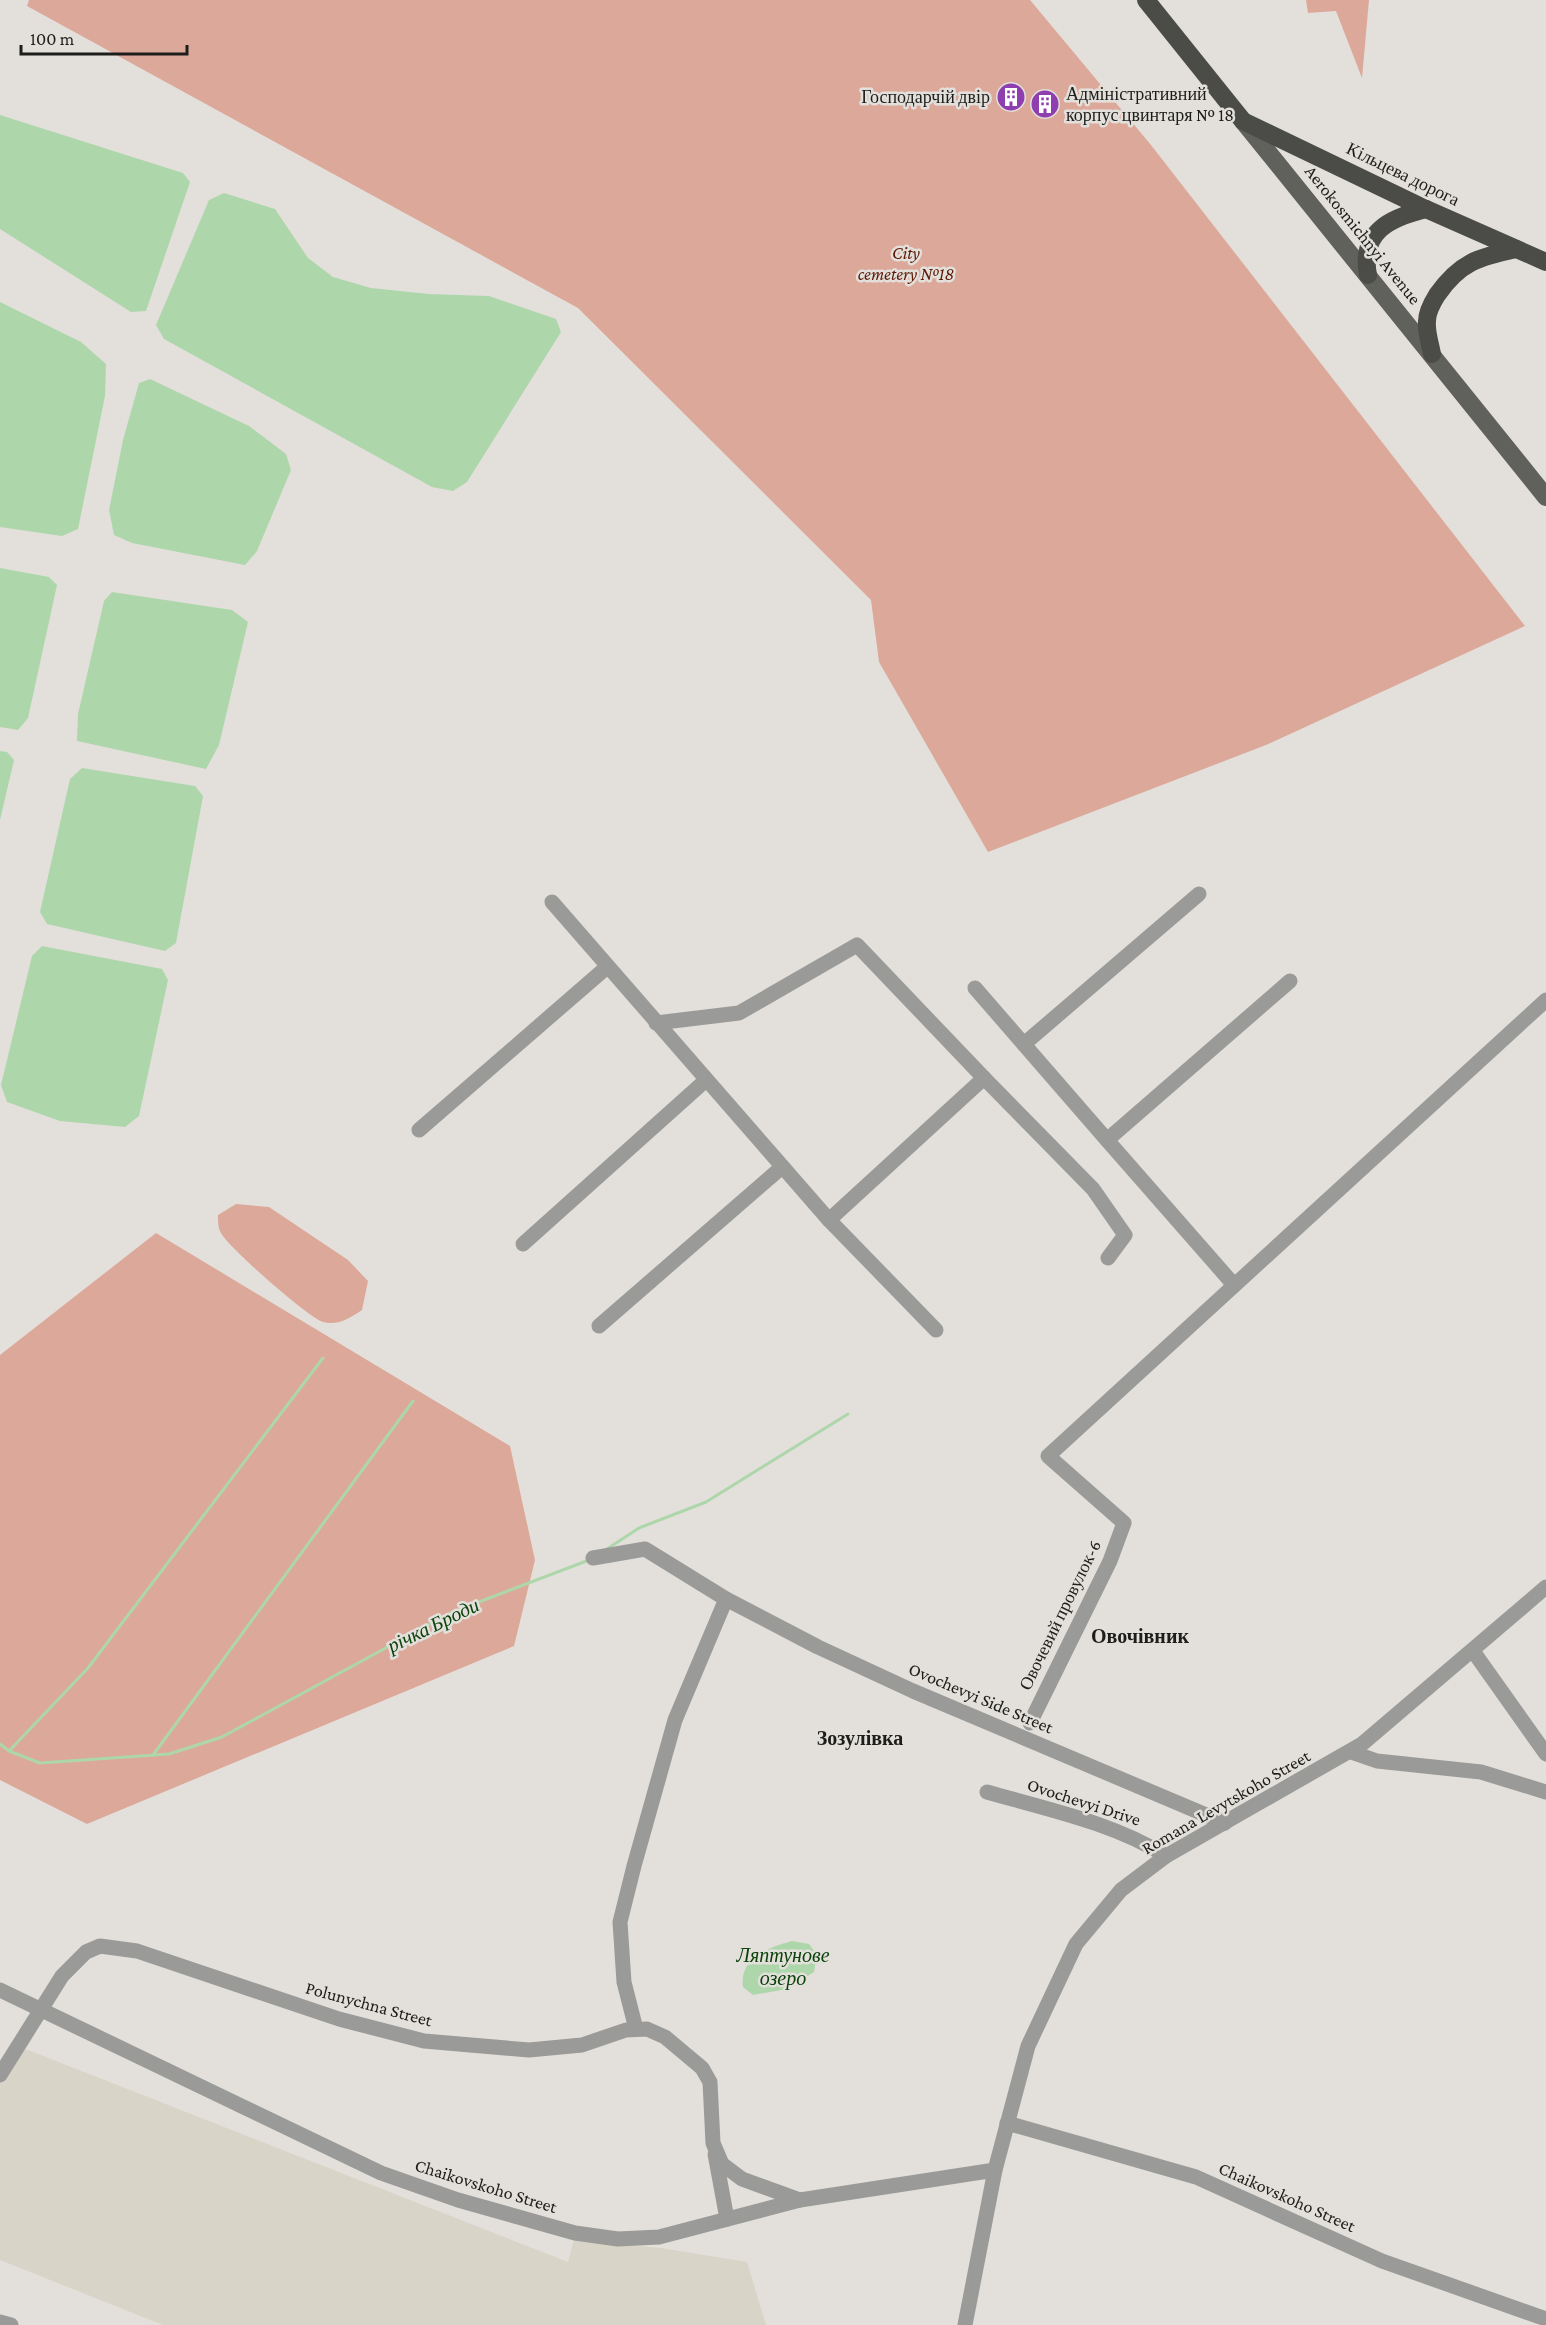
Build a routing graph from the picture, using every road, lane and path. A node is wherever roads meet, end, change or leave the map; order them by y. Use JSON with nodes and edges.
{"nodes":[{"id":1,"x":1146,"y":0,"type":"edge"},
{"id":2,"x":1243,"y":121,"type":"junction"},
{"id":3,"x":1426,"y":209,"type":"junction"},
{"id":4,"x":1516,"y":249,"type":"junction"},
{"id":5,"x":1546,"y":262,"type":"edge"},
{"id":6,"x":1368,"y":275,"type":"junction"},
{"id":7,"x":1432,"y":354,"type":"junction"},
{"id":8,"x":1546,"y":496,"type":"edge"},
{"id":9,"x":1199,"y":894,"type":"dead end"},
{"id":10,"x":552,"y":902,"type":"dead end"},
{"id":11,"x":607,"y":967,"type":"junction"},
{"id":12,"x":1290,"y":981,"type":"dead end"},
{"id":13,"x":975,"y":988,"type":"dead end"},
{"id":14,"x":1546,"y":1000,"type":"edge"},
{"id":15,"x":656,"y":1023,"type":"junction"},
{"id":16,"x":1024,"y":1044,"type":"junction"},
{"id":17,"x":984,"y":1078,"type":"junction"},
{"id":18,"x":706,"y":1080,"type":"junction"},
{"id":19,"x":419,"y":1130,"type":"dead end"},
{"id":20,"x":1107,"y":1140,"type":"junction"},
{"id":21,"x":782,"y":1167,"type":"junction"},
{"id":22,"x":829,"y":1220,"type":"junction"},
{"id":23,"x":524,"y":1244,"type":"dead end"},
{"id":24,"x":1108,"y":1258,"type":"dead end"},
{"id":25,"x":1234,"y":1285,"type":"junction"},
{"id":26,"x":599,"y":1326,"type":"dead end"},
{"id":27,"x":936,"y":1330,"type":"dead end"},
{"id":28,"x":594,"y":1558,"type":"dead end"},
{"id":29,"x":1546,"y":1587,"type":"edge"},
{"id":30,"x":726,"y":1599,"type":"junction"},
{"id":31,"x":1473,"y":1651,"type":"junction"},
{"id":32,"x":1030,"y":1723,"type":"dead end"},
{"id":33,"x":1351,"y":1752,"type":"junction"},
{"id":34,"x":1546,"y":1754,"type":"edge"},
{"id":35,"x":987,"y":1792,"type":"dead end"},
{"id":36,"x":1546,"y":1792,"type":"edge"},
{"id":37,"x":1225,"y":1823,"type":"junction"},
{"id":38,"x":1166,"y":1856,"type":"junction"},
{"id":39,"x":0,"y":1990,"type":"edge"},
{"id":40,"x":40,"y":2008,"type":"junction"},
{"id":41,"x":636,"y":2030,"type":"junction"},
{"id":42,"x":0,"y":2075,"type":"edge"},
{"id":43,"x":1007,"y":2123,"type":"junction"},
{"id":44,"x":713,"y":2143,"type":"junction"},
{"id":45,"x":995,"y":2169,"type":"junction"},
{"id":46,"x":800,"y":2200,"type":"junction"},
{"id":47,"x":727,"y":2219,"type":"junction"},
{"id":48,"x":1546,"y":2319,"type":"edge"},
{"id":49,"x":0,"y":2322,"type":"edge"},
{"id":50,"x":10,"y":2325,"type":"edge"},
{"id":51,"x":965,"y":2325,"type":"edge"}],
"edges":[{"from":1,"to":2,"type":"highway","name":"Aerokosmichnyi Avenue"},
{"from":2,"to":3,"type":"highway","name":"Кільцева дорога"},
{"from":2,"to":6,"type":"main road","name":"Aerokosmichnyi Avenue"},
{"from":3,"to":4,"type":"highway","name":"Кільцева дорога"},
{"from":3,"to":6,"type":"highway"},
{"from":4,"to":5,"type":"highway","name":"Кільцева дорога"},
{"from":4,"to":7,"type":"highway"},
{"from":6,"to":7,"type":"main road","name":"Aerokosmichnyi Avenue"},
{"from":7,"to":8,"type":"main road","name":"Aerokosmichnyi Avenue"},
{"from":9,"to":16,"type":"street"},
{"from":10,"to":11,"type":"street"},
{"from":11,"to":15,"type":"street"},
{"from":11,"to":19,"type":"street"},
{"from":12,"to":20,"type":"street"},
{"from":13,"to":16,"type":"street"},
{"from":14,"to":25,"type":"street"},
{"from":15,"to":17,"type":"street"},
{"from":15,"to":18,"type":"street"},
{"from":16,"to":20,"type":"street"},
{"from":17,"to":22,"type":"street"},
{"from":17,"to":24,"type":"street"},
{"from":18,"to":21,"type":"street"},
{"from":18,"to":23,"type":"street"},
{"from":20,"to":25,"type":"street"},
{"from":21,"to":22,"type":"street"},
{"from":21,"to":26,"type":"street"},
{"from":22,"to":27,"type":"street"},
{"from":25,"to":32,"type":"street","name":"Овочевий провулок-6"},
{"from":28,"to":30,"type":"street","name":"Ovochevyi Side Street"},
{"from":29,"to":31,"type":"street","name":"Romana Levytskoho Street"},
{"from":30,"to":37,"type":"street","name":"Ovochevyi Side Street"},
{"from":30,"to":41,"type":"street"},
{"from":31,"to":33,"type":"street","name":"Romana Levytskoho Street"},
{"from":31,"to":34,"type":"street"},
{"from":33,"to":36,"type":"street"},
{"from":33,"to":37,"type":"street","name":"Romana Levytskoho Street"},
{"from":35,"to":38,"type":"street","name":"Ovochevyi Drive"},
{"from":37,"to":38,"type":"street","name":"Romana Levytskoho Street"},
{"from":38,"to":43,"type":"street","name":"Romana Levytskoho Street"},
{"from":39,"to":40,"type":"street","name":"Chaikovskoho Street"},
{"from":40,"to":41,"type":"street","name":"Polunychna Street"},
{"from":40,"to":42,"type":"street","name":"Polunychna Street"},
{"from":40,"to":47,"type":"street","name":"Chaikovskoho Street"},
{"from":41,"to":44,"type":"street","name":"Polunychna Street"},
{"from":43,"to":45,"type":"street","name":"Romana Levytskoho Street"},
{"from":43,"to":48,"type":"street","name":"Chaikovskoho Street"},
{"from":44,"to":46,"type":"street"},
{"from":44,"to":47,"type":"street","name":"Polunychna Street"},
{"from":45,"to":46,"type":"street","name":"Chaikovskoho Street"},
{"from":45,"to":51,"type":"street","name":"Romana Levytskoho Street"},
{"from":46,"to":47,"type":"street","name":"Chaikovskoho Street"},
{"from":49,"to":50,"type":"street"}]}
